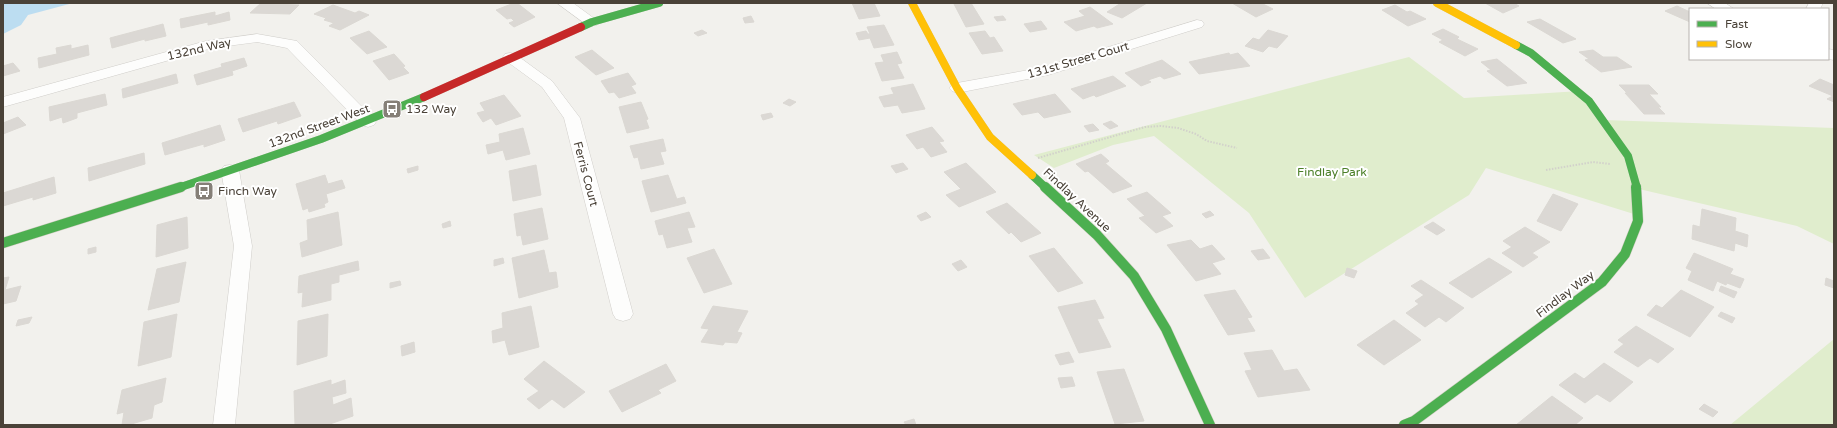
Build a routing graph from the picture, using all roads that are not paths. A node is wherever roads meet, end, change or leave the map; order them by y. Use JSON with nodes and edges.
{"nodes":[{"id":1,"x":564,"y":3,"type":"edge"},
{"id":2,"x":659,"y":3,"type":"edge"},
{"id":3,"x":912,"y":3,"type":"edge"},
{"id":4,"x":1437,"y":3,"type":"edge"},
{"id":5,"x":1714,"y":3,"type":"edge"},
{"id":6,"x":1725,"y":8,"type":"edge"},
{"id":7,"x":592,"y":22,"type":"junction"},
{"id":8,"x":1197,"y":24,"type":"dead end"},
{"id":9,"x":510,"y":57,"type":"junction"},
{"id":10,"x":958,"y":88,"type":"junction"},
{"id":11,"x":3,"y":102,"type":"edge"},
{"id":12,"x":368,"y":122,"type":"junction"},
{"id":13,"x":230,"y":170,"type":"junction"},
{"id":14,"x":3,"y":243,"type":"edge"},
{"id":15,"x":623,"y":314,"type":"dead end"},
{"id":16,"x":224,"y":425,"type":"edge"},
{"id":17,"x":1210,"y":425,"type":"edge"},
{"id":18,"x":1404,"y":425,"type":"edge"}],
"edges":[{"from":1,"to":7,"type":"street"},
{"from":2,"to":7,"type":"street","name":"132nd Street West"},
{"from":3,"to":10,"type":"street","name":"Findlay Avenue"},
{"from":4,"to":18,"type":"street","name":"Findlay Way"},
{"from":5,"to":6,"type":"street"},
{"from":7,"to":9,"type":"street","name":"132nd Street West"},
{"from":8,"to":10,"type":"street","name":"131st Street Court"},
{"from":9,"to":12,"type":"street","name":"132nd Street West"},
{"from":9,"to":15,"type":"street","name":"Ferris Court"},
{"from":10,"to":17,"type":"street","name":"Findlay Avenue"},
{"from":11,"to":12,"type":"street","name":"132nd Way"},
{"from":12,"to":13,"type":"street","name":"132nd Street West"},
{"from":13,"to":14,"type":"street","name":"132nd Street West"},
{"from":13,"to":16,"type":"street"}]}
